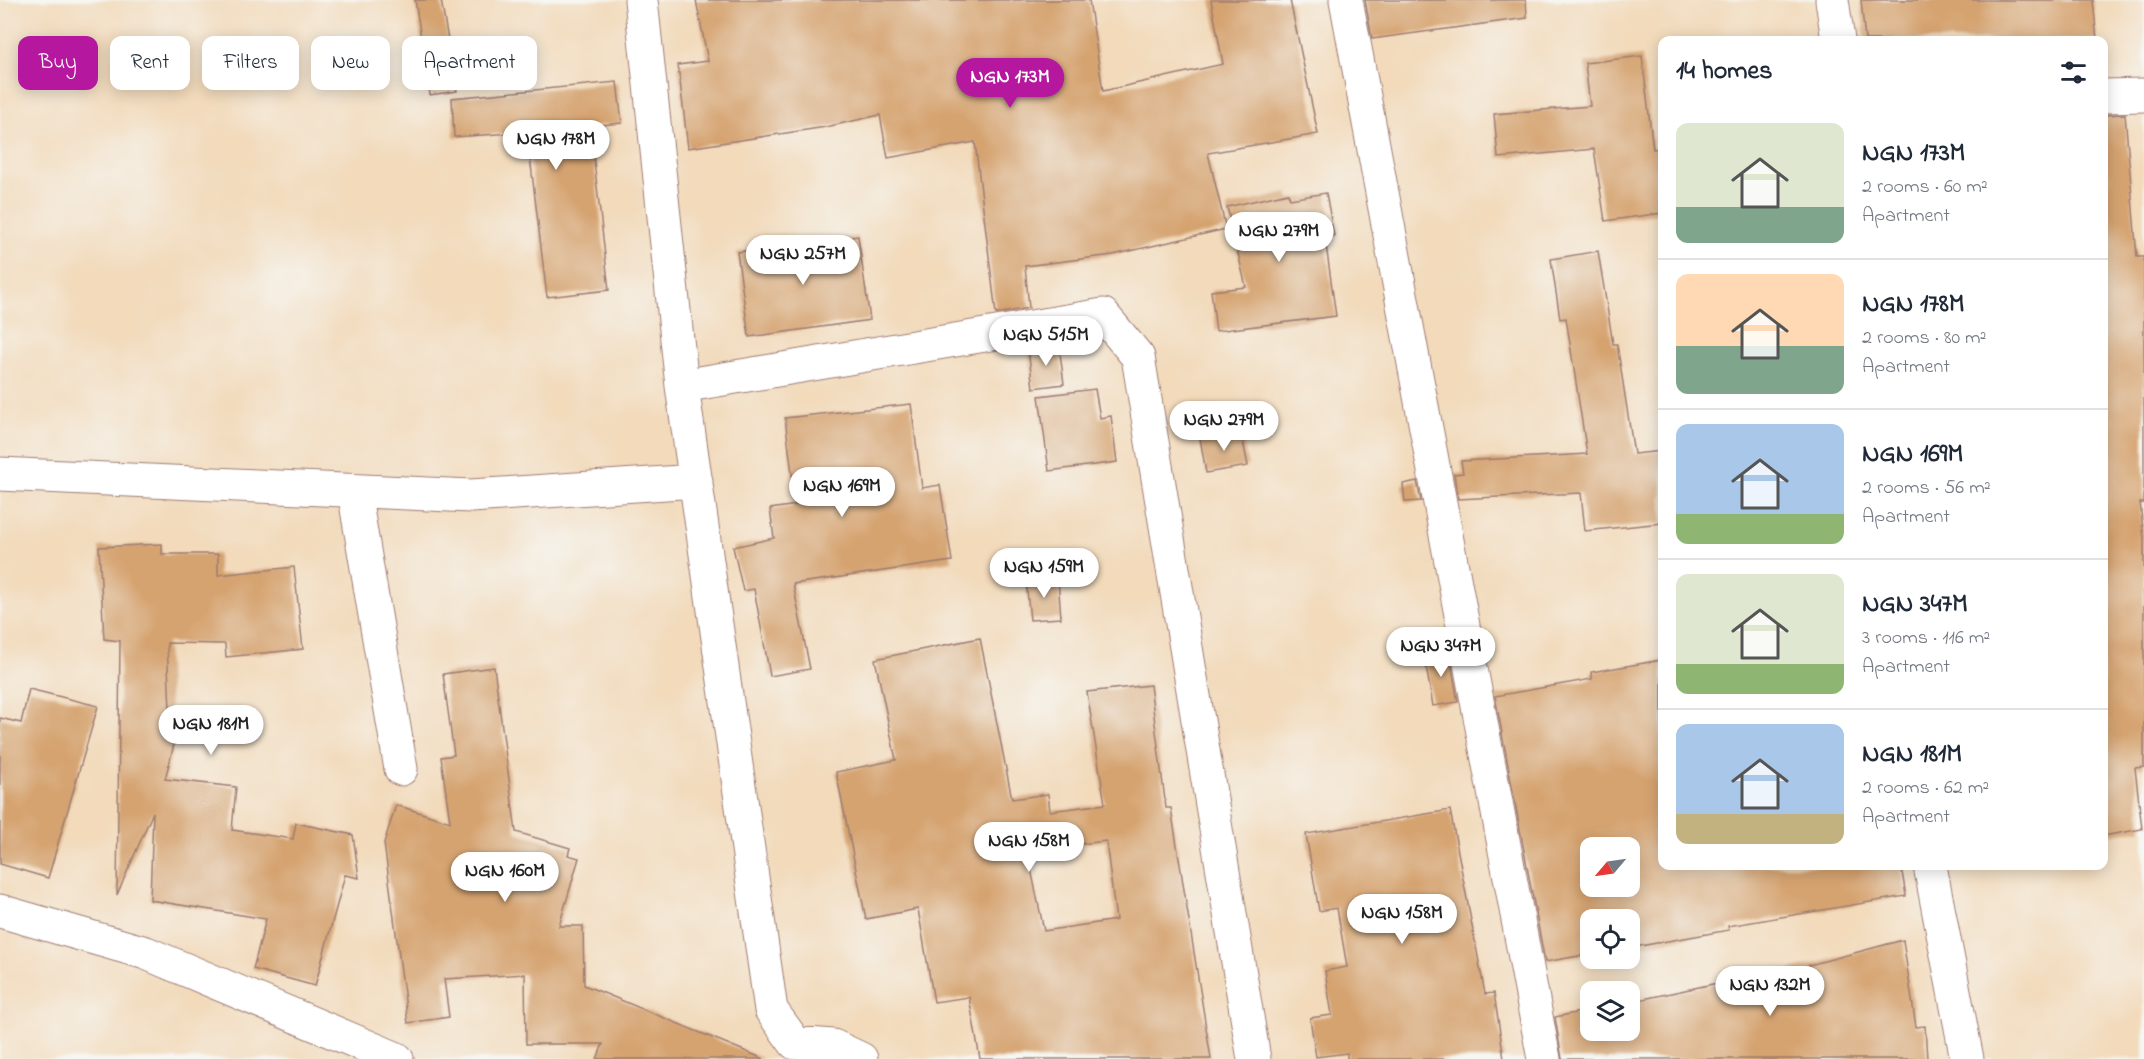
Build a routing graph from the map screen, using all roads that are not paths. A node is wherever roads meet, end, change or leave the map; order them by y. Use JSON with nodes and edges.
{"nodes":[{"id":1,"x":641,"y":0,"type":"edge"},
{"id":2,"x":1346,"y":0,"type":"edge"},
{"id":3,"x":1832,"y":0,"type":"edge"},
{"id":4,"x":1837,"y":36,"type":"edge"},
{"id":5,"x":2144,"y":95,"type":"edge"},
{"id":6,"x":2108,"y":96,"type":"edge"},
{"id":7,"x":682,"y":386,"type":"junction"},
{"id":8,"x":0,"y":474,"type":"edge"},
{"id":9,"x":696,"y":481,"type":"junction"},
{"id":10,"x":354,"y":491,"type":"junction"},
{"id":11,"x":401,"y":769,"type":"dead end"},
{"id":12,"x":1931,"y":870,"type":"edge"},
{"id":13,"x":0,"y":911,"type":"edge"},
{"id":14,"x":397,"y":1059,"type":"edge"},
{"id":15,"x":861,"y":1059,"type":"edge"},
{"id":16,"x":1254,"y":1059,"type":"edge"},
{"id":17,"x":1544,"y":1059,"type":"edge"},
{"id":18,"x":1967,"y":1059,"type":"edge"}],
"edges":[{"from":1,"to":7,"type":"street"},
{"from":2,"to":17,"type":"street"},
{"from":3,"to":4,"type":"street"},
{"from":5,"to":6,"type":"street"},
{"from":7,"to":9,"type":"street"},
{"from":7,"to":16,"type":"street"},
{"from":8,"to":10,"type":"street"},
{"from":9,"to":10,"type":"street"},
{"from":9,"to":15,"type":"street"},
{"from":10,"to":11,"type":"street"},
{"from":12,"to":18,"type":"street"},
{"from":13,"to":14,"type":"street"}]}
